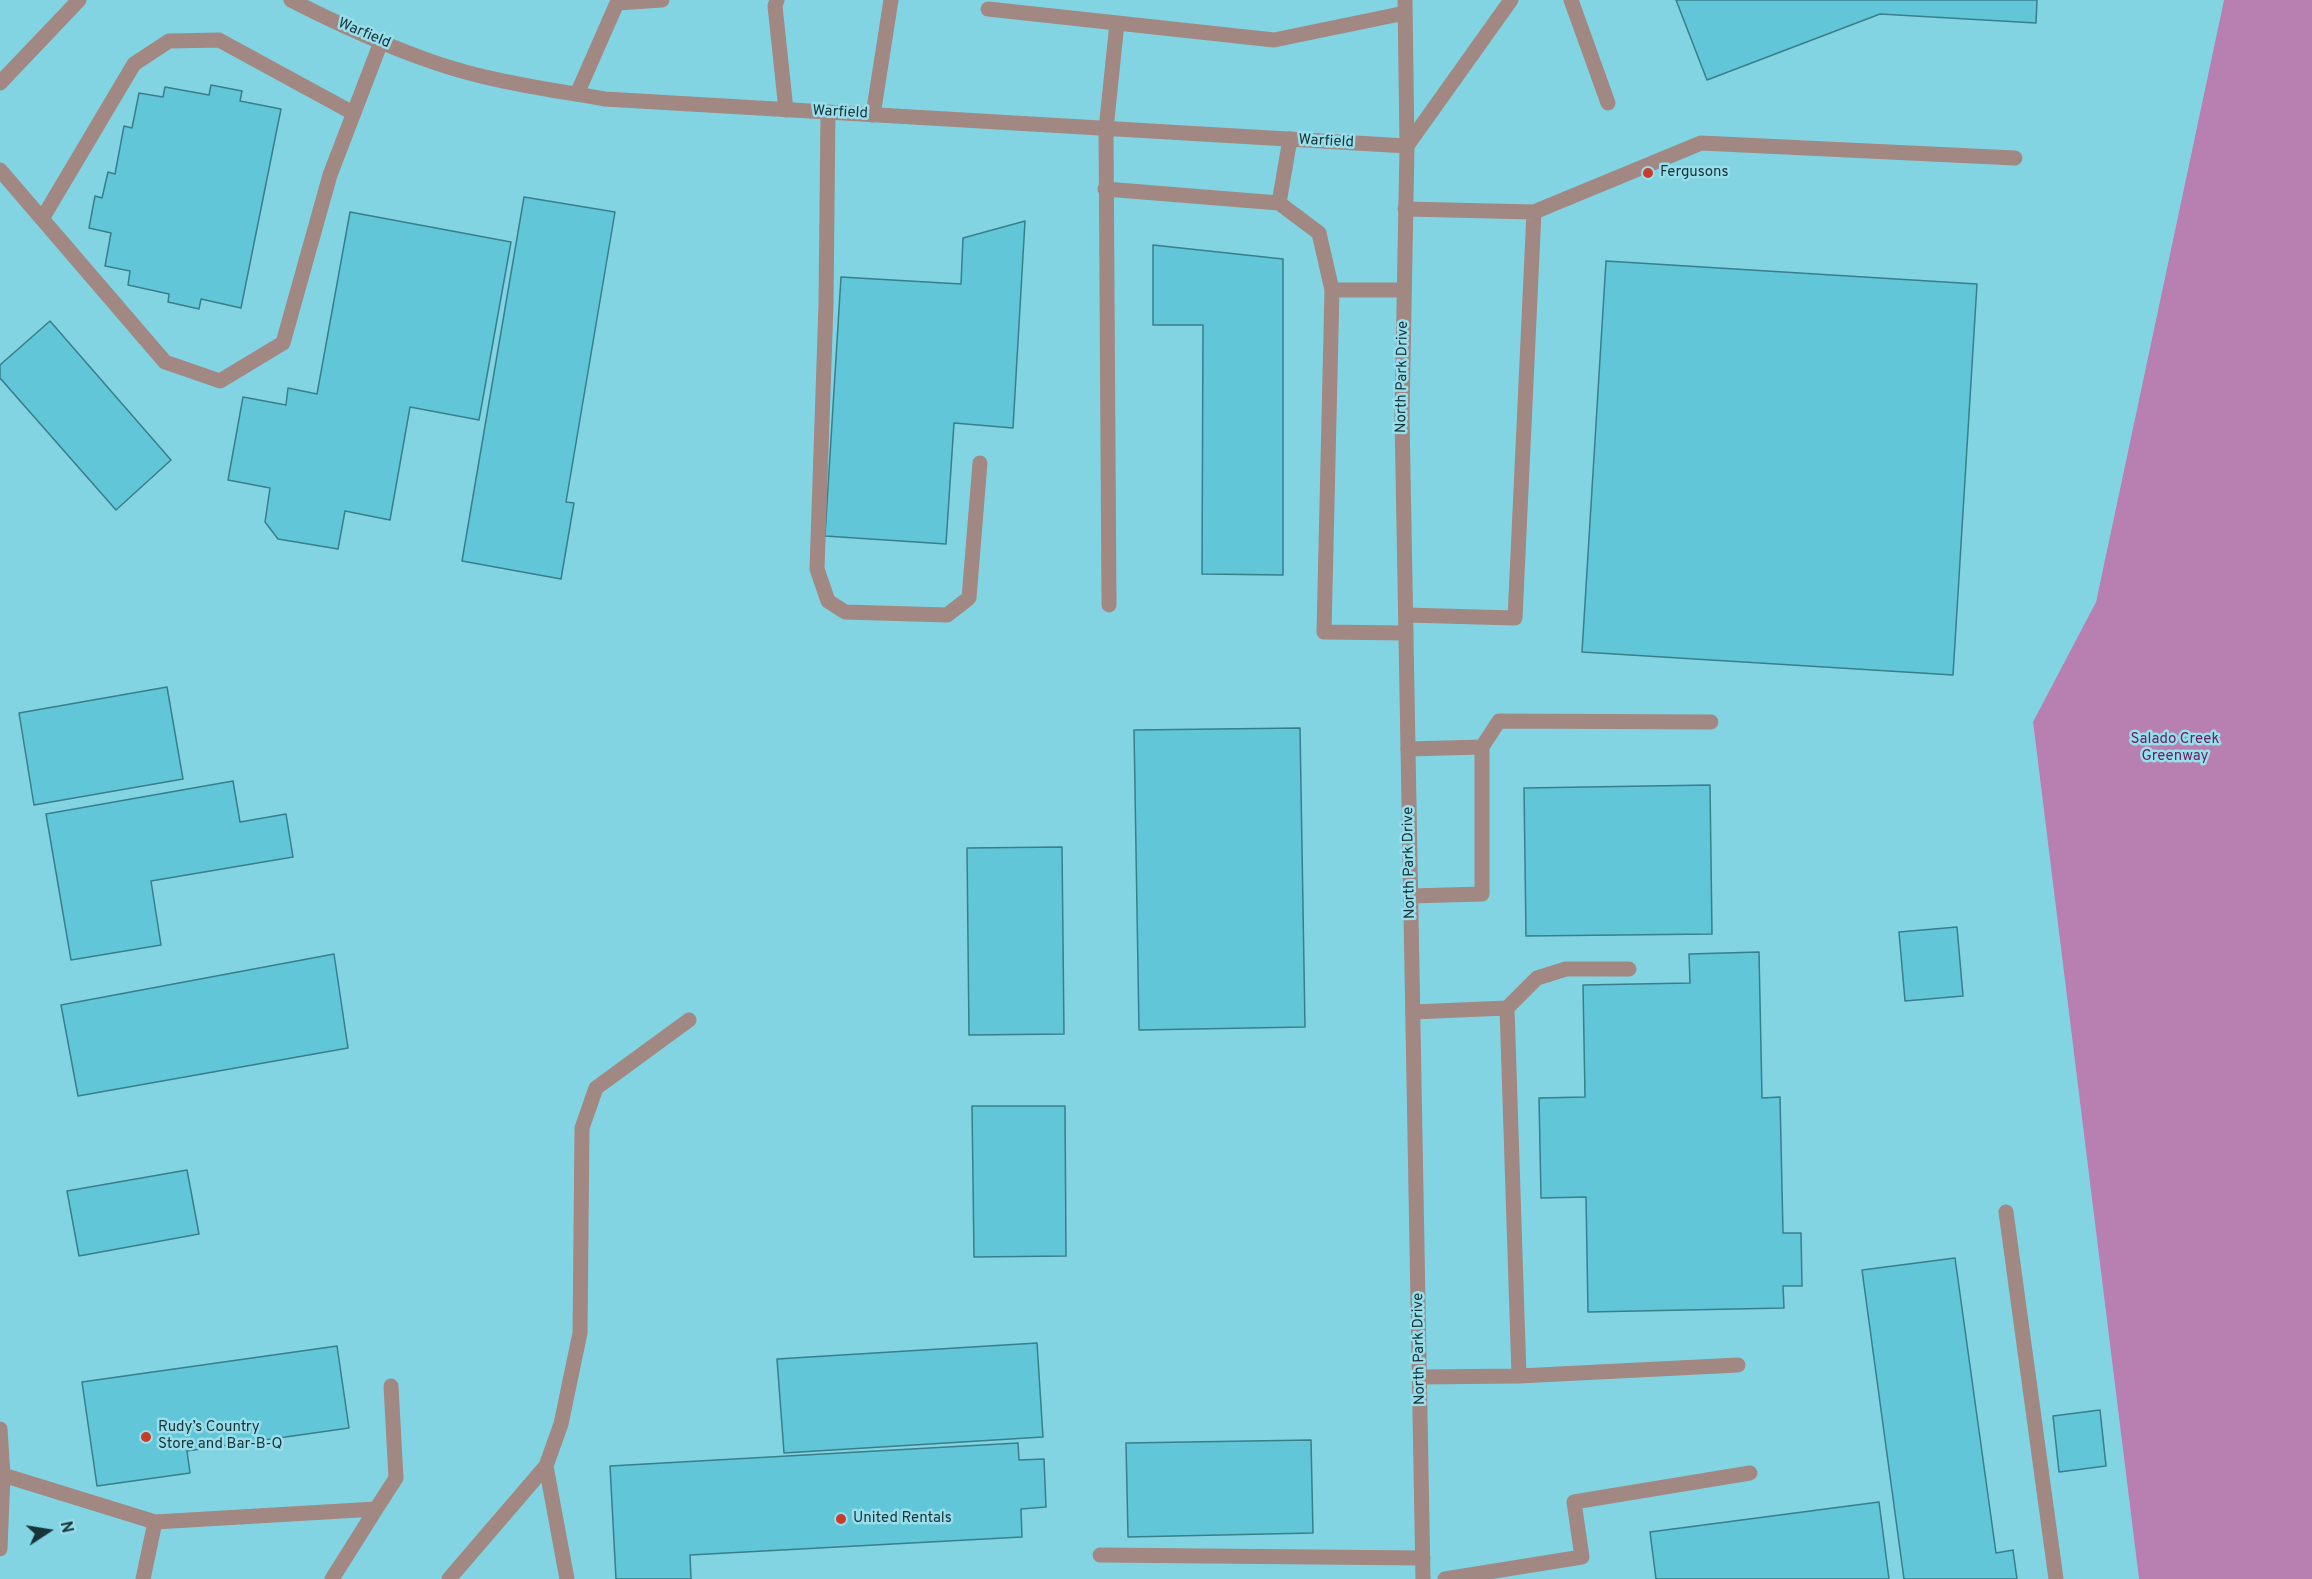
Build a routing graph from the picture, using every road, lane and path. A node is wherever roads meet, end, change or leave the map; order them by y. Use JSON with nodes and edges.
{"nodes":[{"id":1,"x":79,"y":0,"type":"edge"},
{"id":2,"x":291,"y":0,"type":"edge"},
{"id":3,"x":662,"y":0,"type":"edge"},
{"id":4,"x":777,"y":0,"type":"edge"},
{"id":5,"x":891,"y":0,"type":"edge"},
{"id":6,"x":1510,"y":0,"type":"edge"},
{"id":7,"x":1571,"y":0,"type":"edge"},
{"id":8,"x":613,"y":2,"type":"edge"},
{"id":9,"x":1405,"y":7,"type":"edge"},
{"id":10,"x":988,"y":9,"type":"dead end"},
{"id":11,"x":1117,"y":22,"type":"junction"},
{"id":12,"x":381,"y":42,"type":"junction"},
{"id":13,"x":0,"y":83,"type":"edge"},
{"id":14,"x":577,"y":94,"type":"junction"},
{"id":15,"x":1608,"y":103,"type":"dead end"},
{"id":16,"x":786,"y":110,"type":"junction"},
{"id":17,"x":828,"y":112,"type":"junction"},
{"id":18,"x":353,"y":113,"type":"junction"},
{"id":19,"x":873,"y":115,"type":"junction"},
{"id":20,"x":1106,"y":129,"type":"junction"},
{"id":21,"x":1290,"y":139,"type":"junction"},
{"id":22,"x":1407,"y":146,"type":"junction"},
{"id":23,"x":2015,"y":158,"type":"dead end"},
{"id":24,"x":0,"y":170,"type":"edge"},
{"id":25,"x":1105,"y":189,"type":"junction"},
{"id":26,"x":1279,"y":203,"type":"junction"},
{"id":27,"x":1405,"y":209,"type":"junction"},
{"id":28,"x":1534,"y":212,"type":"junction"},
{"id":29,"x":42,"y":219,"type":"junction"},
{"id":30,"x":1332,"y":290,"type":"junction"},
{"id":31,"x":1404,"y":290,"type":"junction"},
{"id":32,"x":980,"y":463,"type":"dead end"},
{"id":33,"x":1109,"y":605,"type":"dead end"},
{"id":34,"x":1406,"y":615,"type":"junction"},
{"id":35,"x":1406,"y":633,"type":"junction"},
{"id":36,"x":1711,"y":722,"type":"dead end"},
{"id":37,"x":1482,"y":747,"type":"junction"},
{"id":38,"x":1408,"y":748,"type":"junction"},
{"id":39,"x":1411,"y":896,"type":"junction"},
{"id":40,"x":1629,"y":969,"type":"dead end"},
{"id":41,"x":1507,"y":1008,"type":"junction"},
{"id":42,"x":1413,"y":1012,"type":"junction"},
{"id":43,"x":689,"y":1020,"type":"dead end"},
{"id":44,"x":2006,"y":1212,"type":"dead end"},
{"id":45,"x":1737,"y":1365,"type":"dead end"},
{"id":46,"x":1519,"y":1376,"type":"junction"},
{"id":47,"x":1420,"y":1377,"type":"junction"},
{"id":48,"x":391,"y":1386,"type":"dead end"},
{"id":49,"x":0,"y":1429,"type":"edge"},
{"id":50,"x":546,"y":1466,"type":"junction"},
{"id":51,"x":1750,"y":1473,"type":"dead end"},
{"id":52,"x":3,"y":1475,"type":"junction"},
{"id":53,"x":376,"y":1509,"type":"junction"},
{"id":54,"x":155,"y":1522,"type":"junction"},
{"id":55,"x":0,"y":1549,"type":"edge"},
{"id":56,"x":1100,"y":1555,"type":"dead end"},
{"id":57,"x":1423,"y":1558,"type":"junction"},
{"id":58,"x":143,"y":1579,"type":"edge"},
{"id":59,"x":332,"y":1579,"type":"edge"},
{"id":60,"x":449,"y":1579,"type":"edge"},
{"id":61,"x":567,"y":1579,"type":"edge"},
{"id":62,"x":1424,"y":1579,"type":"edge"},
{"id":63,"x":1445,"y":1579,"type":"edge"},
{"id":64,"x":2056,"y":1579,"type":"edge"}],
"edges":[{"from":1,"to":13,"type":"street"},
{"from":2,"to":12,"type":"street","name":"Warfield"},
{"from":3,"to":8,"type":"street"},
{"from":4,"to":16,"type":"street"},
{"from":5,"to":19,"type":"street"},
{"from":6,"to":22,"type":"street"},
{"from":7,"to":15,"type":"street"},
{"from":8,"to":14,"type":"street"},
{"from":9,"to":11,"type":"street"},
{"from":9,"to":22,"type":"street","name":"North Park Drive"},
{"from":10,"to":11,"type":"street"},
{"from":11,"to":20,"type":"street"},
{"from":12,"to":14,"type":"street","name":"Warfield"},
{"from":12,"to":18,"type":"street"},
{"from":14,"to":16,"type":"street","name":"Warfield"},
{"from":16,"to":17,"type":"street","name":"Warfield"},
{"from":17,"to":19,"type":"street","name":"Warfield"},
{"from":17,"to":32,"type":"street"},
{"from":18,"to":29,"type":"street"},
{"from":18,"to":29,"type":"street"},
{"from":19,"to":20,"type":"street","name":"Warfield"},
{"from":20,"to":21,"type":"street","name":"Warfield"},
{"from":20,"to":25,"type":"street"},
{"from":21,"to":22,"type":"street","name":"Warfield"},
{"from":21,"to":26,"type":"street"},
{"from":22,"to":27,"type":"street","name":"North Park Drive"},
{"from":23,"to":28,"type":"street"},
{"from":24,"to":29,"type":"street"},
{"from":25,"to":26,"type":"street"},
{"from":25,"to":33,"type":"street"},
{"from":26,"to":30,"type":"street"},
{"from":27,"to":28,"type":"street"},
{"from":27,"to":31,"type":"street","name":"North Park Drive"},
{"from":28,"to":34,"type":"street"},
{"from":30,"to":31,"type":"street"},
{"from":30,"to":35,"type":"street"},
{"from":31,"to":34,"type":"street","name":"North Park Drive"},
{"from":34,"to":35,"type":"street","name":"North Park Drive"},
{"from":35,"to":38,"type":"street","name":"North Park Drive"},
{"from":36,"to":37,"type":"street"},
{"from":37,"to":38,"type":"street"},
{"from":37,"to":39,"type":"street"},
{"from":38,"to":39,"type":"street","name":"North Park Drive"},
{"from":39,"to":42,"type":"street","name":"North Park Drive"},
{"from":40,"to":41,"type":"street"},
{"from":41,"to":42,"type":"street"},
{"from":41,"to":46,"type":"street"},
{"from":42,"to":47,"type":"street","name":"North Park Drive"},
{"from":43,"to":50,"type":"street"},
{"from":44,"to":64,"type":"street"},
{"from":45,"to":46,"type":"street"},
{"from":46,"to":47,"type":"street"},
{"from":47,"to":57,"type":"street","name":"North Park Drive"},
{"from":48,"to":53,"type":"street"},
{"from":49,"to":52,"type":"street"},
{"from":50,"to":60,"type":"street"},
{"from":50,"to":61,"type":"street"},
{"from":51,"to":63,"type":"street"},
{"from":52,"to":54,"type":"street"},
{"from":52,"to":55,"type":"street"},
{"from":53,"to":54,"type":"street"},
{"from":53,"to":59,"type":"street"},
{"from":54,"to":58,"type":"street"},
{"from":56,"to":57,"type":"street"},
{"from":57,"to":62,"type":"street","name":"North Park Drive"}]}
